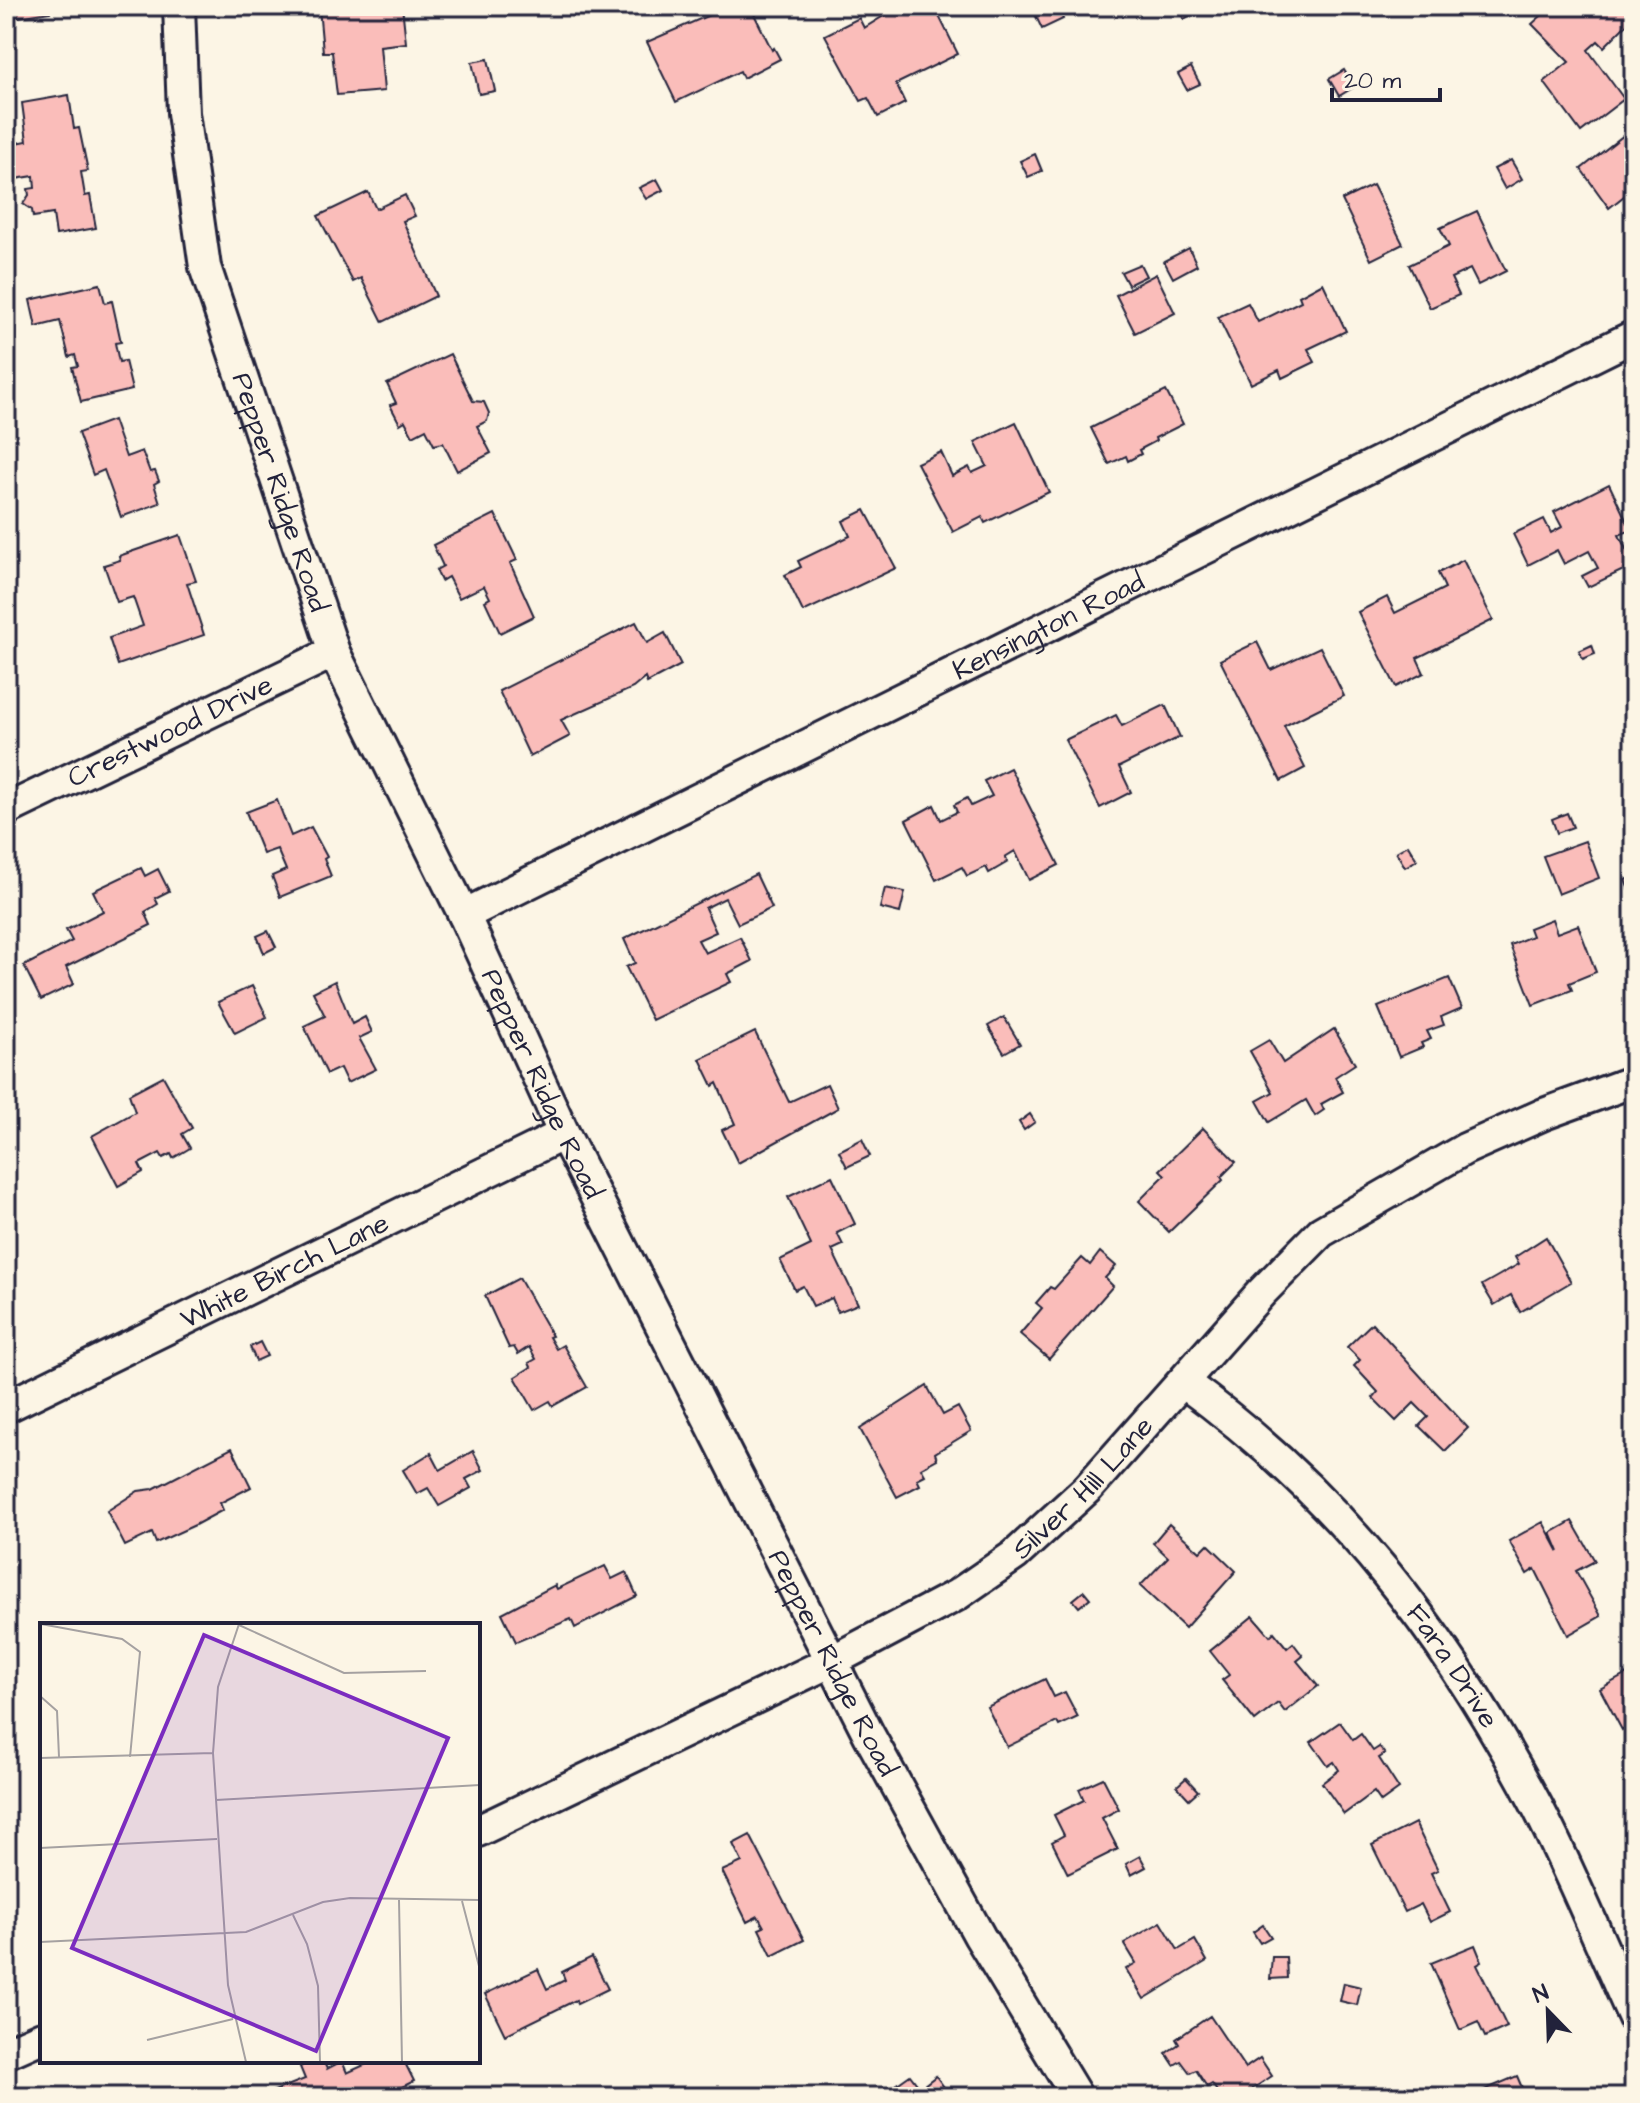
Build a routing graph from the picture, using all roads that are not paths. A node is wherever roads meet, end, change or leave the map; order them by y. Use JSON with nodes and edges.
{"nodes":[{"id":1,"x":179,"y":6,"type":"edge"},
{"id":2,"x":1634,"y":336,"type":"edge"},
{"id":3,"x":334,"y":652,"type":"junction"},
{"id":4,"x":6,"y":810,"type":"edge"},
{"id":5,"x":464,"y":915,"type":"junction"},
{"id":6,"x":1634,"y":1081,"type":"edge"},
{"id":7,"x":564,"y":1134,"type":"junction"},
{"id":8,"x":1183,"y":1382,"type":"junction"},
{"id":9,"x":6,"y":1407,"type":"edge"},
{"id":10,"x":832,"y":1661,"type":"junction"},
{"id":11,"x":480,"y":1830,"type":"edge"},
{"id":12,"x":1634,"y":2018,"type":"edge"},
{"id":13,"x":40,"y":2038,"type":"edge"},
{"id":14,"x":6,"y":2053,"type":"edge"},
{"id":15,"x":1077,"y":2097,"type":"edge"}],
"edges":[{"from":1,"to":3,"type":"street","name":"Pepper Ridge Road"},
{"from":2,"to":5,"type":"street","name":"Kensington Road"},
{"from":3,"to":4,"type":"street","name":"Crestwood Drive"},
{"from":3,"to":5,"type":"street","name":"Pepper Ridge Road"},
{"from":5,"to":7,"type":"street","name":"Pepper Ridge Road"},
{"from":6,"to":8,"type":"street","name":"Silver Hill Lane"},
{"from":7,"to":9,"type":"street","name":"White Birch Lane"},
{"from":7,"to":10,"type":"street","name":"Pepper Ridge Road"},
{"from":8,"to":10,"type":"street","name":"Silver Hill Lane"},
{"from":8,"to":12,"type":"street","name":"Fara Drive"},
{"from":10,"to":11,"type":"street","name":"Silver Hill Lane"},
{"from":10,"to":15,"type":"street","name":"Pepper Ridge Road"},
{"from":13,"to":14,"type":"street"}]}
